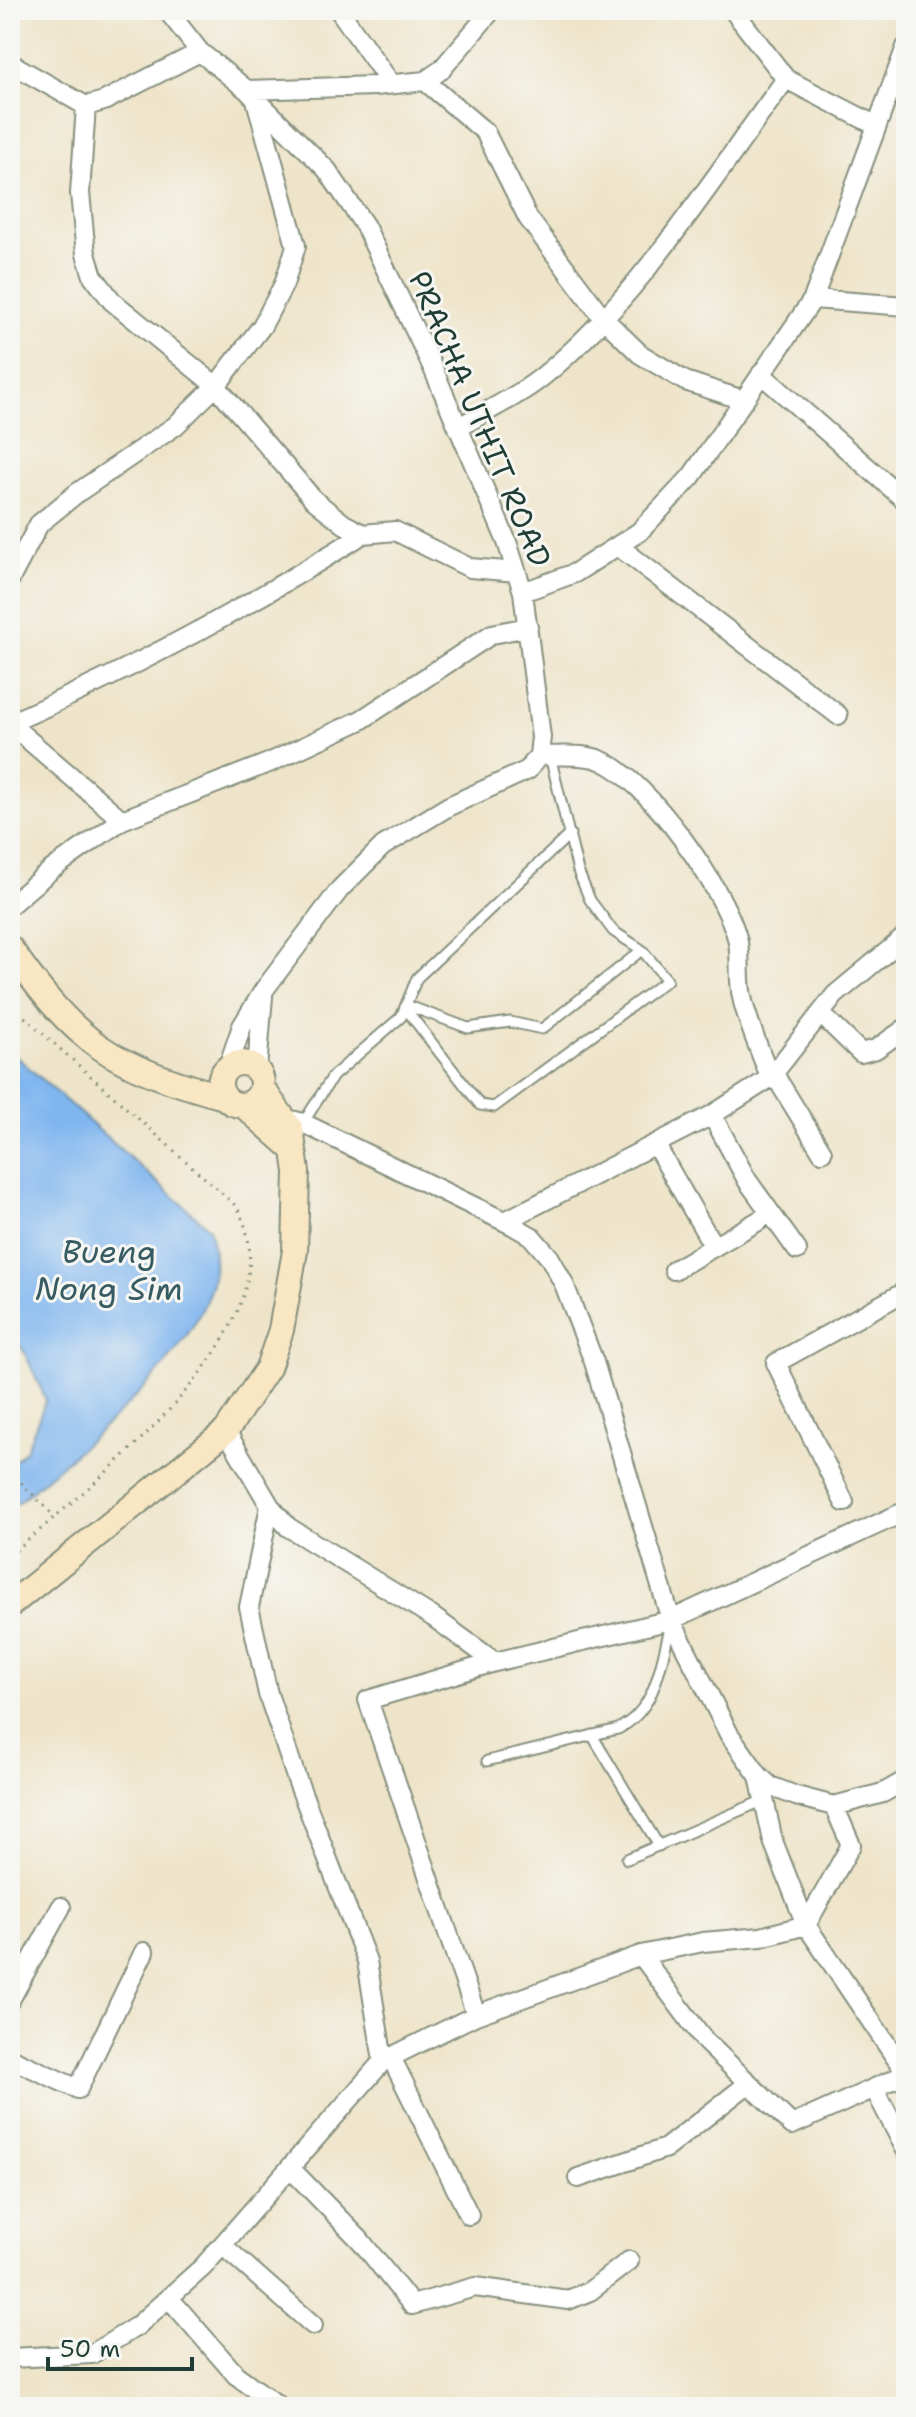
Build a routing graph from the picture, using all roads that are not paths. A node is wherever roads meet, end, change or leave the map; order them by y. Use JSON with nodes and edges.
{"nodes":[{"id":1,"x":167,"y":10,"type":"edge"},
{"id":2,"x":339,"y":10,"type":"edge"},
{"id":3,"x":492,"y":10,"type":"edge"},
{"id":4,"x":733,"y":10,"type":"edge"},
{"id":5,"x":906,"y":47,"type":"edge"},
{"id":6,"x":200,"y":52,"type":"junction"},
{"id":7,"x":10,"y":63,"type":"edge"},
{"id":8,"x":786,"y":79,"type":"junction"},
{"id":9,"x":425,"y":81,"type":"junction"},
{"id":10,"x":391,"y":84,"type":"junction"},
{"id":11,"x":251,"y":94,"type":"junction"},
{"id":12,"x":86,"y":106,"type":"junction"},
{"id":13,"x":877,"y":126,"type":"junction"},
{"id":14,"x":813,"y":299,"type":"junction"},
{"id":15,"x":906,"y":306,"type":"edge"},
{"id":16,"x":603,"y":318,"type":"junction"},
{"id":17,"x":761,"y":374,"type":"junction"},
{"id":18,"x":216,"y":386,"type":"junction"},
{"id":19,"x":743,"y":400,"type":"junction"},
{"id":20,"x":458,"y":428,"type":"junction"},
{"id":21,"x":906,"y":501,"type":"edge"},
{"id":22,"x":363,"y":534,"type":"junction"},
{"id":23,"x":618,"y":546,"type":"junction"},
{"id":24,"x":517,"y":572,"type":"junction"},
{"id":25,"x":10,"y":579,"type":"edge"},
{"id":26,"x":523,"y":592,"type":"junction"},
{"id":27,"x":528,"y":627,"type":"junction"},
{"id":28,"x":838,"y":715,"type":"dead end"},
{"id":29,"x":10,"y":724,"type":"edge"},
{"id":30,"x":544,"y":755,"type":"junction"},
{"id":31,"x":122,"y":820,"type":"junction"},
{"id":32,"x":570,"y":834,"type":"junction"},
{"id":33,"x":10,"y":905,"type":"edge"},
{"id":34,"x":906,"y":936,"type":"edge"},
{"id":35,"x":10,"y":948,"type":"edge"},
{"id":36,"x":642,"y":950,"type":"junction"},
{"id":37,"x":264,"y":990,"type":"junction"},
{"id":38,"x":405,"y":1006,"type":"junction"},
{"id":39,"x":821,"y":1014,"type":"junction"},
{"id":40,"x":906,"y":1028,"type":"edge"},
{"id":41,"x":226,"y":1070,"type":"junction"},
{"id":42,"x":772,"y":1076,"type":"junction"},
{"id":43,"x":259,"y":1079,"type":"junction"},
{"id":44,"x":166,"y":1081,"type":"junction"},
{"id":45,"x":241,"y":1106,"type":"junction"},
{"id":46,"x":712,"y":1115,"type":"junction"},
{"id":47,"x":294,"y":1120,"type":"junction"},
{"id":48,"x":655,"y":1144,"type":"junction"},
{"id":49,"x":294,"y":1150,"type":"junction"},
{"id":50,"x":822,"y":1152,"type":"dead end"},
{"id":51,"x":760,"y":1220,"type":"dead end"},
{"id":52,"x":505,"y":1221,"type":"junction"},
{"id":53,"x":714,"y":1247,"type":"junction"},
{"id":54,"x":797,"y":1250,"type":"dead end"},
{"id":55,"x":674,"y":1270,"type":"dead end"},
{"id":56,"x":906,"y":1291,"type":"edge"},
{"id":57,"x":226,"y":1431,"type":"junction"},
{"id":58,"x":844,"y":1502,"type":"dead end"},
{"id":59,"x":270,"y":1506,"type":"junction"},
{"id":60,"x":906,"y":1511,"type":"edge"},
{"id":61,"x":10,"y":1605,"type":"edge"},
{"id":62,"x":671,"y":1620,"type":"junction"},
{"id":63,"x":495,"y":1662,"type":"junction"},
{"id":64,"x":592,"y":1735,"type":"junction"},
{"id":65,"x":487,"y":1761,"type":"dead end"},
{"id":66,"x":759,"y":1776,"type":"junction"},
{"id":67,"x":906,"y":1780,"type":"edge"},
{"id":68,"x":762,"y":1801,"type":"junction"},
{"id":69,"x":834,"y":1806,"type":"junction"},
{"id":70,"x":659,"y":1846,"type":"junction"},
{"id":71,"x":627,"y":1859,"type":"dead end"},
{"id":72,"x":61,"y":1907,"type":"dead end"},
{"id":73,"x":806,"y":1925,"type":"junction"},
{"id":74,"x":144,"y":1952,"type":"dead end"},
{"id":75,"x":641,"y":1955,"type":"junction"},
{"id":76,"x":10,"y":2000,"type":"edge"},
{"id":77,"x":476,"y":2015,"type":"junction"},
{"id":78,"x":10,"y":2058,"type":"edge"},
{"id":79,"x":387,"y":2059,"type":"junction"},
{"id":80,"x":906,"y":2074,"type":"edge"},
{"id":81,"x":749,"y":2083,"type":"junction"},
{"id":82,"x":874,"y":2088,"type":"junction"},
{"id":83,"x":906,"y":2150,"type":"edge"},
{"id":84,"x":290,"y":2168,"type":"junction"},
{"id":85,"x":578,"y":2178,"type":"dead end"},
{"id":86,"x":469,"y":2215,"type":"dead end"},
{"id":87,"x":222,"y":2245,"type":"junction"},
{"id":88,"x":629,"y":2261,"type":"dead end"},
{"id":89,"x":169,"y":2298,"type":"junction"},
{"id":90,"x":313,"y":2325,"type":"dead end"},
{"id":91,"x":10,"y":2358,"type":"edge"},
{"id":92,"x":280,"y":2407,"type":"edge"}],
"edges":[{"from":1,"to":6,"type":"street","name":"PRACHA UTHIT ROAD"},
{"from":2,"to":10,"type":"street"},
{"from":3,"to":9,"type":"street"},
{"from":4,"to":8,"type":"street"},
{"from":5,"to":13,"type":"street"},
{"from":6,"to":11,"type":"street","name":"PRACHA UTHIT ROAD"},
{"from":6,"to":12,"type":"street"},
{"from":7,"to":12,"type":"street"},
{"from":8,"to":13,"type":"street"},
{"from":8,"to":16,"type":"street"},
{"from":9,"to":10,"type":"street"},
{"from":9,"to":16,"type":"street"},
{"from":10,"to":11,"type":"street"},
{"from":11,"to":18,"type":"street"},
{"from":11,"to":20,"type":"street","name":"PRACHA UTHIT ROAD"},
{"from":12,"to":18,"type":"street"},
{"from":13,"to":14,"type":"street"},
{"from":14,"to":15,"type":"street"},
{"from":14,"to":17,"type":"street"},
{"from":16,"to":19,"type":"street"},
{"from":16,"to":20,"type":"street"},
{"from":17,"to":19,"type":"street"},
{"from":17,"to":21,"type":"street"},
{"from":18,"to":22,"type":"street"},
{"from":18,"to":25,"type":"street"},
{"from":19,"to":23,"type":"street"},
{"from":20,"to":24,"type":"street","name":"PRACHA UTHIT ROAD"},
{"from":22,"to":24,"type":"street"},
{"from":22,"to":29,"type":"street"},
{"from":23,"to":26,"type":"street"},
{"from":23,"to":28,"type":"street"},
{"from":24,"to":26,"type":"street","name":"PRACHA UTHIT ROAD"},
{"from":26,"to":27,"type":"street","name":"PRACHA UTHIT ROAD"},
{"from":27,"to":30,"type":"street","name":"PRACHA UTHIT ROAD"},
{"from":27,"to":31,"type":"street"},
{"from":29,"to":31,"type":"street"},
{"from":30,"to":32,"type":"lane"},
{"from":30,"to":37,"type":"street"},
{"from":30,"to":42,"type":"street"},
{"from":31,"to":33,"type":"street"},
{"from":32,"to":36,"type":"lane"},
{"from":32,"to":38,"type":"lane"},
{"from":34,"to":39,"type":"street"},
{"from":35,"to":44,"type":"street"},
{"from":36,"to":38,"type":"lane"},
{"from":36,"to":38,"type":"lane"},
{"from":37,"to":41,"type":"street"},
{"from":37,"to":43,"type":"street"},
{"from":38,"to":47,"type":"lane"},
{"from":39,"to":40,"type":"street"},
{"from":39,"to":42,"type":"street"},
{"from":41,"to":43,"type":"street"},
{"from":41,"to":44,"type":"street"},
{"from":41,"to":45,"type":"street"},
{"from":42,"to":46,"type":"street"},
{"from":42,"to":50,"type":"street"},
{"from":43,"to":45,"type":"street"},
{"from":43,"to":47,"type":"street"},
{"from":44,"to":45,"type":"street"},
{"from":45,"to":47,"type":"street"},
{"from":45,"to":49,"type":"street"},
{"from":46,"to":48,"type":"street"},
{"from":46,"to":54,"type":"street"},
{"from":47,"to":49,"type":"street"},
{"from":47,"to":52,"type":"street"},
{"from":48,"to":52,"type":"street"},
{"from":48,"to":53,"type":"street"},
{"from":49,"to":57,"type":"street"},
{"from":51,"to":53,"type":"street"},
{"from":52,"to":62,"type":"street"},
{"from":53,"to":55,"type":"street"},
{"from":56,"to":58,"type":"street"},
{"from":57,"to":59,"type":"street"},
{"from":57,"to":61,"type":"street"},
{"from":59,"to":63,"type":"street"},
{"from":59,"to":79,"type":"street"},
{"from":60,"to":62,"type":"street"},
{"from":62,"to":63,"type":"street"},
{"from":62,"to":64,"type":"lane"},
{"from":62,"to":66,"type":"street"},
{"from":63,"to":77,"type":"street"},
{"from":64,"to":65,"type":"lane"},
{"from":64,"to":70,"type":"lane"},
{"from":66,"to":68,"type":"street"},
{"from":66,"to":69,"type":"street"},
{"from":67,"to":69,"type":"street"},
{"from":68,"to":70,"type":"lane"},
{"from":68,"to":73,"type":"street"},
{"from":69,"to":73,"type":"street"},
{"from":70,"to":71,"type":"lane"},
{"from":72,"to":76,"type":"street"},
{"from":73,"to":75,"type":"street"},
{"from":73,"to":80,"type":"street"},
{"from":74,"to":78,"type":"street"},
{"from":75,"to":77,"type":"street"},
{"from":75,"to":81,"type":"street"},
{"from":77,"to":79,"type":"street"},
{"from":79,"to":84,"type":"street"},
{"from":79,"to":86,"type":"street"},
{"from":80,"to":82,"type":"street"},
{"from":81,"to":82,"type":"street"},
{"from":81,"to":85,"type":"street"},
{"from":82,"to":83,"type":"street"},
{"from":84,"to":87,"type":"street"},
{"from":84,"to":88,"type":"street"},
{"from":87,"to":89,"type":"street"},
{"from":87,"to":90,"type":"street"},
{"from":89,"to":91,"type":"street"},
{"from":89,"to":92,"type":"street"}]}
